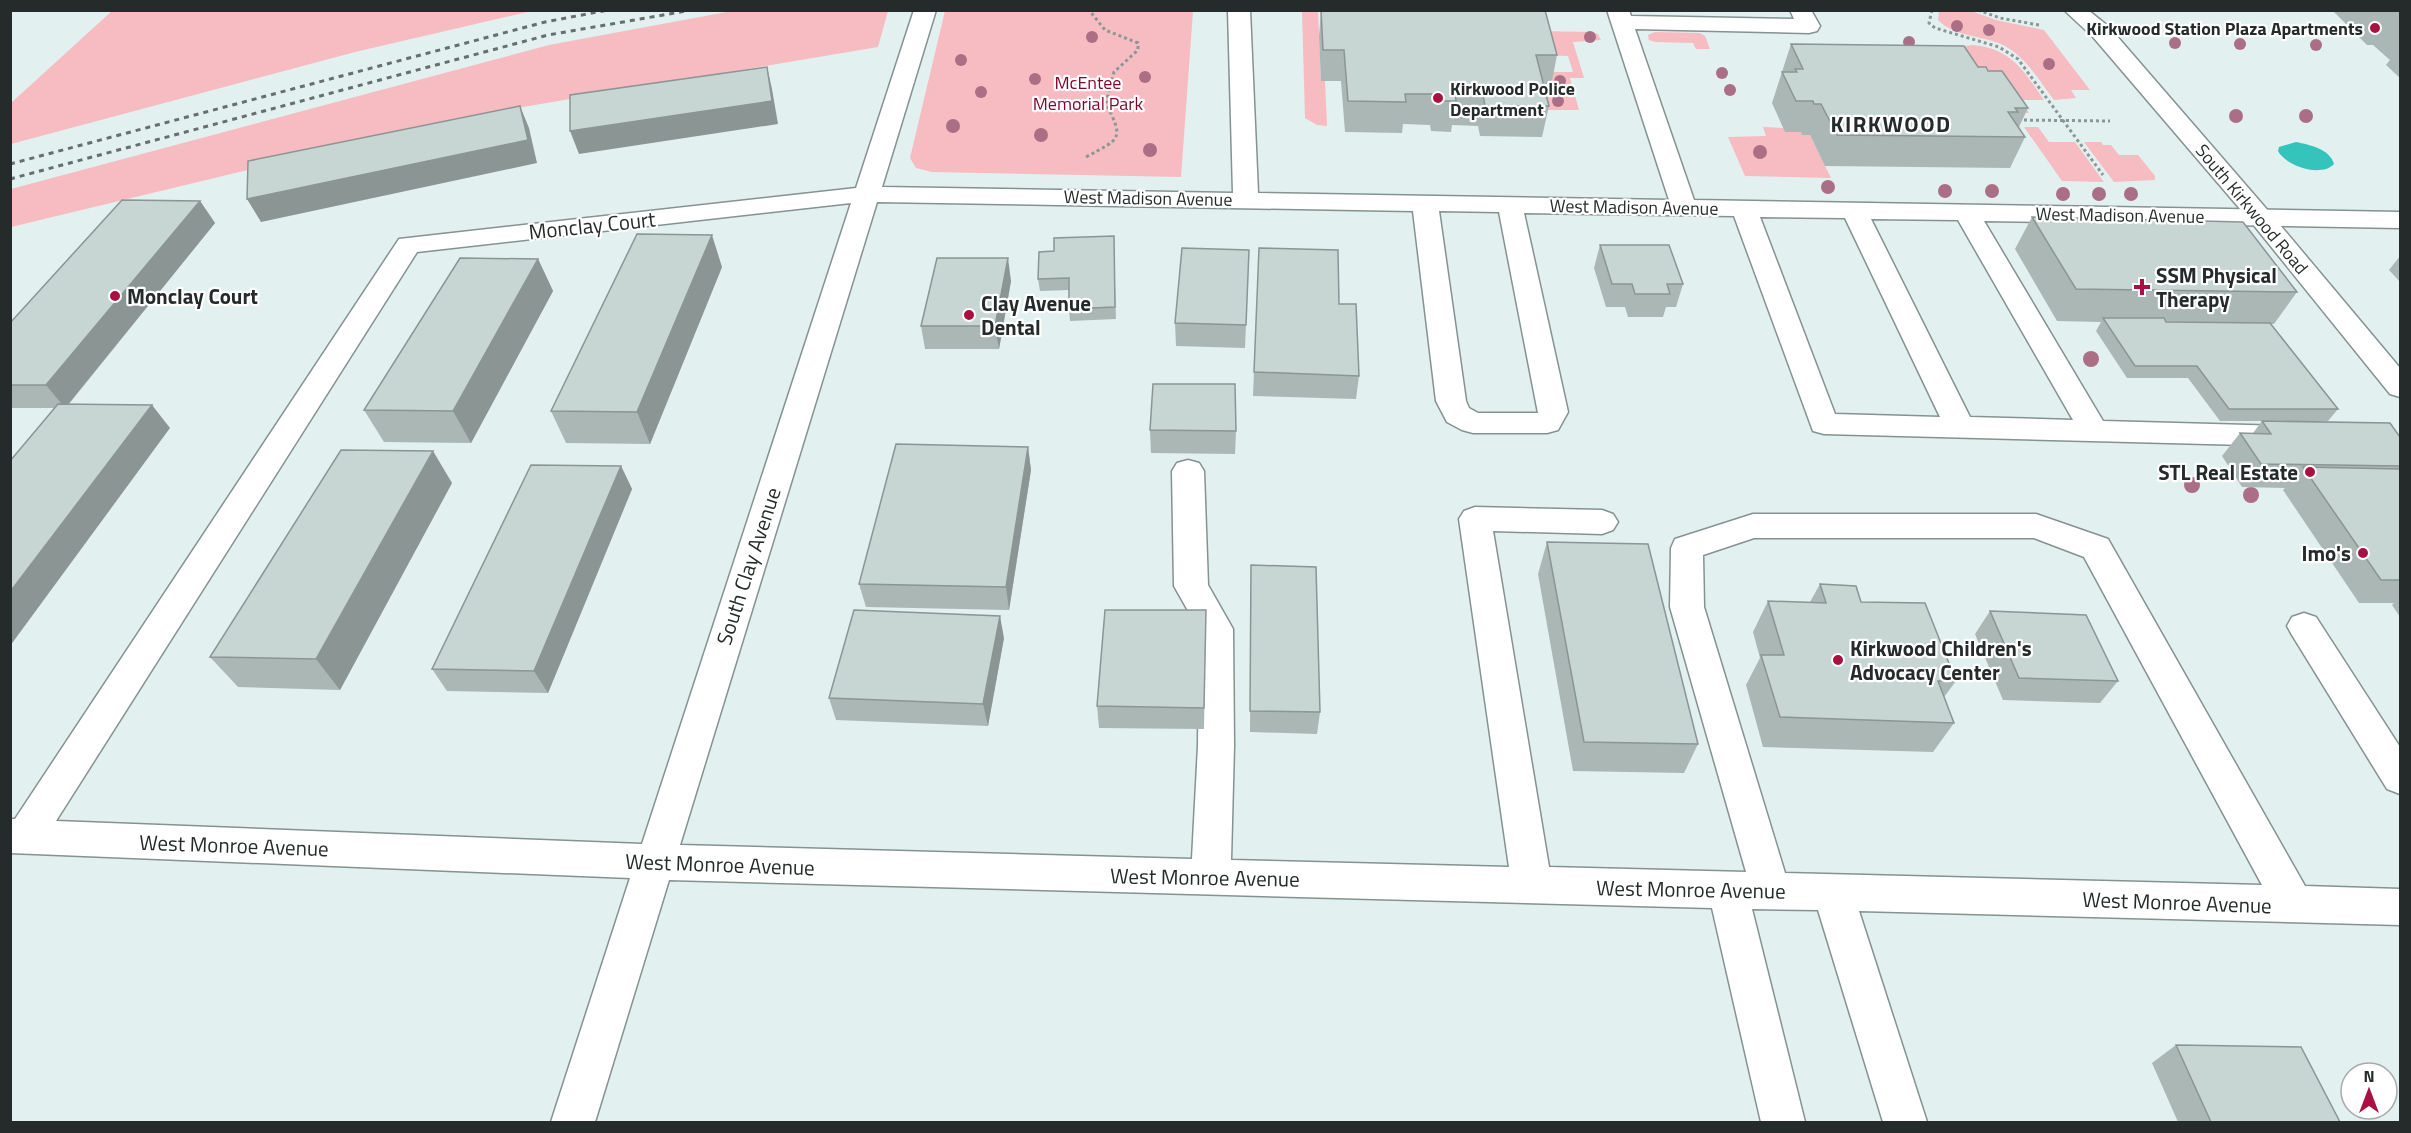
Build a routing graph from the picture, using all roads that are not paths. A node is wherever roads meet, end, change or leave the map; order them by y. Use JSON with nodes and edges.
{"nodes":[{"id":1,"x":925,"y":10,"type":"edge"},
{"id":2,"x":1239,"y":10,"type":"edge"},
{"id":3,"x":1800,"y":10,"type":"edge"},
{"id":4,"x":2074,"y":10,"type":"edge"},
{"id":5,"x":1620,"y":16,"type":"edge"},
{"id":6,"x":2099,"y":21,"type":"edge"},
{"id":7,"x":867,"y":194,"type":"junction"},
{"id":8,"x":1246,"y":200,"type":"junction"},
{"id":9,"x":1425,"y":204,"type":"junction"},
{"id":10,"x":1510,"y":205,"type":"junction"},
{"id":11,"x":1684,"y":208,"type":"junction"},
{"id":12,"x":1744,"y":209,"type":"junction"},
{"id":13,"x":1854,"y":211,"type":"junction"},
{"id":14,"x":1966,"y":213,"type":"junction"},
{"id":15,"x":2261,"y":218,"type":"junction"},
{"id":16,"x":2400,"y":219,"type":"edge"},
{"id":17,"x":2400,"y":387,"type":"edge"},
{"id":18,"x":1960,"y":428,"type":"junction"},
{"id":19,"x":2094,"y":431,"type":"junction"},
{"id":20,"x":2313,"y":436,"type":"edge"},
{"id":21,"x":1188,"y":471,"type":"dead end"},
{"id":22,"x":1602,"y":522,"type":"dead end"},
{"id":23,"x":2304,"y":626,"type":"dead end"},
{"id":24,"x":2400,"y":778,"type":"edge"},
{"id":25,"x":18,"y":836,"type":"edge"},
{"id":26,"x":654,"y":862,"type":"junction"},
{"id":27,"x":1212,"y":877,"type":"junction"},
{"id":28,"x":1532,"y":885,"type":"junction"},
{"id":29,"x":1728,"y":891,"type":"junction"},
{"id":30,"x":1771,"y":891,"type":"junction"},
{"id":31,"x":1833,"y":893,"type":"junction"},
{"id":32,"x":2295,"y":905,"type":"junction"},
{"id":33,"x":2400,"y":907,"type":"edge"},
{"id":34,"x":573,"y":1122,"type":"edge"},
{"id":35,"x":1784,"y":1122,"type":"edge"},
{"id":36,"x":1905,"y":1122,"type":"edge"}],
"edges":[{"from":1,"to":7,"type":"street","name":"South Clay Avenue"},
{"from":2,"to":8,"type":"street"},
{"from":3,"to":5,"type":"street"},
{"from":4,"to":6,"type":"street","name":"South Kirkwood Road"},
{"from":5,"to":11,"type":"street"},
{"from":6,"to":15,"type":"street","name":"South Kirkwood Road"},
{"from":7,"to":8,"type":"street","name":"West Madison Avenue"},
{"from":7,"to":25,"type":"street","name":"Monclay Court"},
{"from":7,"to":26,"type":"street","name":"South Clay Avenue"},
{"from":8,"to":9,"type":"street","name":"West Madison Avenue"},
{"from":9,"to":10,"type":"street","name":"West Madison Avenue"},
{"from":9,"to":10,"type":"street"},
{"from":10,"to":11,"type":"street","name":"West Madison Avenue"},
{"from":11,"to":12,"type":"street","name":"West Madison Avenue"},
{"from":12,"to":13,"type":"street","name":"West Madison Avenue"},
{"from":12,"to":18,"type":"street"},
{"from":13,"to":14,"type":"street","name":"West Madison Avenue"},
{"from":13,"to":18,"type":"street"},
{"from":14,"to":15,"type":"street","name":"West Madison Avenue"},
{"from":14,"to":19,"type":"street"},
{"from":15,"to":16,"type":"street","name":"West Madison Avenue"},
{"from":15,"to":17,"type":"street","name":"South Kirkwood Road"},
{"from":18,"to":19,"type":"street"},
{"from":19,"to":20,"type":"street"},
{"from":21,"to":27,"type":"street"},
{"from":22,"to":28,"type":"street"},
{"from":23,"to":24,"type":"street"},
{"from":25,"to":26,"type":"street","name":"West Monroe Avenue"},
{"from":26,"to":27,"type":"street","name":"West Monroe Avenue"},
{"from":26,"to":34,"type":"street","name":"South Clay Avenue"},
{"from":27,"to":28,"type":"street","name":"West Monroe Avenue"},
{"from":28,"to":29,"type":"street","name":"West Monroe Avenue"},
{"from":29,"to":30,"type":"street","name":"West Monroe Avenue"},
{"from":29,"to":35,"type":"street"},
{"from":30,"to":31,"type":"street","name":"West Monroe Avenue"},
{"from":30,"to":32,"type":"street"},
{"from":31,"to":32,"type":"street","name":"West Monroe Avenue"},
{"from":31,"to":36,"type":"street"},
{"from":32,"to":33,"type":"street","name":"West Monroe Avenue"}]}
